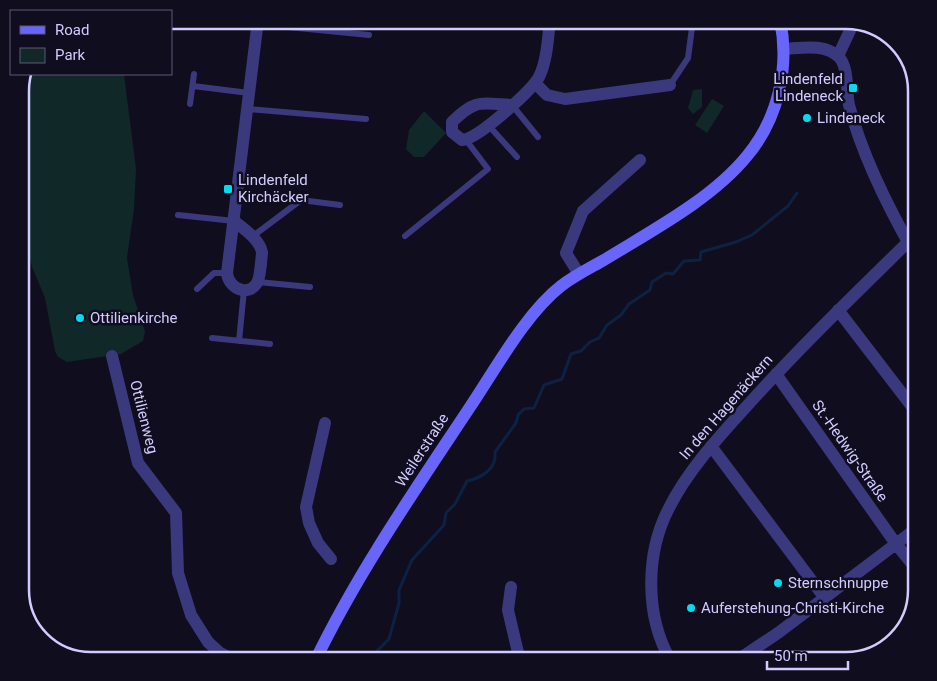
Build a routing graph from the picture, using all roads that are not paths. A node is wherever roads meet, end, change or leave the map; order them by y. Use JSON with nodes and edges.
{"nodes":[{"id":1,"x":257,"y":29,"type":"edge"},
{"id":2,"x":318,"y":29,"type":"edge"},
{"id":3,"x":549,"y":29,"type":"edge"},
{"id":4,"x":692,"y":29,"type":"edge"},
{"id":5,"x":781,"y":29,"type":"edge"},
{"id":6,"x":851,"y":29,"type":"edge"},
{"id":7,"x":369,"y":35,"type":"dead end"},
{"id":8,"x":784,"y":49,"type":"junction"},
{"id":9,"x":838,"y":56,"type":"junction"},
{"id":10,"x":194,"y":74,"type":"dead end"},
{"id":11,"x":535,"y":83,"type":"junction"},
{"id":12,"x":193,"y":86,"type":"junction"},
{"id":13,"x":670,"y":86,"type":"joint"},
{"id":14,"x":249,"y":93,"type":"junction"},
{"id":15,"x":190,"y":104,"type":"dead end"},
{"id":16,"x":512,"y":105,"type":"junction"},
{"id":17,"x":248,"y":109,"type":"junction"},
{"id":18,"x":366,"y":119,"type":"dead end"},
{"id":19,"x":489,"y":126,"type":"junction"},
{"id":20,"x":538,"y":137,"type":"dead end"},
{"id":21,"x":466,"y":140,"type":"junction"},
{"id":22,"x":517,"y":157,"type":"dead end"},
{"id":23,"x":640,"y":160,"type":"dead end"},
{"id":24,"x":340,"y":205,"type":"dead end"},
{"id":25,"x":178,"y":215,"type":"dead end"},
{"id":26,"x":234,"y":221,"type":"junction"},
{"id":27,"x":253,"y":236,"type":"junction"},
{"id":28,"x":405,"y":236,"type":"dead end"},
{"id":29,"x":908,"y":242,"type":"joint"},
{"id":30,"x":228,"y":273,"type":"junction"},
{"id":31,"x":579,"y":274,"type":"junction"},
{"id":32,"x":258,"y":282,"type":"junction"},
{"id":33,"x":310,"y":287,"type":"dead end"},
{"id":34,"x":197,"y":289,"type":"dead end"},
{"id":35,"x":244,"y":290,"type":"junction"},
{"id":36,"x":838,"y":310,"type":"junction"},
{"id":37,"x":212,"y":338,"type":"dead end"},
{"id":38,"x":239,"y":341,"type":"junction"},
{"id":39,"x":270,"y":344,"type":"dead end"},
{"id":40,"x":112,"y":356,"type":"dead end"},
{"id":41,"x":776,"y":374,"type":"junction"},
{"id":42,"x":908,"y":401,"type":"edge"},
{"id":43,"x":325,"y":423,"type":"dead end"},
{"id":44,"x":711,"y":446,"type":"junction"},
{"id":45,"x":908,"y":535,"type":"edge"},
{"id":46,"x":896,"y":544,"type":"junction"},
{"id":47,"x":330,"y":559,"type":"dead end"},
{"id":48,"x":908,"y":559,"type":"edge"},
{"id":49,"x":511,"y":587,"type":"dead end"},
{"id":50,"x":824,"y":597,"type":"junction"},
{"id":51,"x":219,"y":652,"type":"edge"},
{"id":52,"x":319,"y":652,"type":"edge"},
{"id":53,"x":518,"y":652,"type":"edge"},
{"id":54,"x":666,"y":652,"type":"edge"},
{"id":55,"x":750,"y":652,"type":"edge"}],
"edges":[{"from":1,"to":14,"type":"street"},
{"from":2,"to":7,"type":"lane"},
{"from":3,"to":11,"type":"street"},
{"from":4,"to":13,"type":"lane"},
{"from":5,"to":8,"type":"main road","name":"Weilerstraße"},
{"from":6,"to":9,"type":"street"},
{"from":8,"to":9,"type":"street"},
{"from":8,"to":31,"type":"main road","name":"Weilerstraße"},
{"from":9,"to":29,"type":"street"},
{"from":10,"to":12,"type":"lane"},
{"from":11,"to":13,"type":"street"},
{"from":11,"to":16,"type":"street"},
{"from":12,"to":14,"type":"lane"},
{"from":12,"to":15,"type":"lane"},
{"from":14,"to":17,"type":"street"},
{"from":16,"to":19,"type":"street"},
{"from":16,"to":20,"type":"lane"},
{"from":16,"to":21,"type":"street"},
{"from":17,"to":18,"type":"lane"},
{"from":17,"to":26,"type":"street"},
{"from":19,"to":21,"type":"street"},
{"from":19,"to":22,"type":"lane"},
{"from":21,"to":28,"type":"lane"},
{"from":23,"to":31,"type":"street"},
{"from":24,"to":27,"type":"lane"},
{"from":25,"to":26,"type":"lane"},
{"from":26,"to":27,"type":"street"},
{"from":26,"to":30,"type":"street"},
{"from":27,"to":32,"type":"street"},
{"from":29,"to":36,"type":"street","name":"In den Hagenäckern"},
{"from":30,"to":34,"type":"lane"},
{"from":30,"to":35,"type":"street"},
{"from":31,"to":52,"type":"main road","name":"Weilerstraße"},
{"from":32,"to":33,"type":"lane"},
{"from":32,"to":35,"type":"street"},
{"from":35,"to":38,"type":"lane"},
{"from":36,"to":41,"type":"street","name":"In den Hagenäckern"},
{"from":36,"to":42,"type":"street"},
{"from":37,"to":38,"type":"lane"},
{"from":38,"to":39,"type":"lane"},
{"from":40,"to":51,"type":"street","name":"Ottilienweg"},
{"from":41,"to":44,"type":"street","name":"In den Hagenäckern"},
{"from":41,"to":46,"type":"street","name":"St.-Hedwig-Straße"},
{"from":43,"to":47,"type":"street"},
{"from":44,"to":50,"type":"street"},
{"from":44,"to":54,"type":"street","name":"In den Hagenäckern"},
{"from":45,"to":46,"type":"street"},
{"from":46,"to":48,"type":"street","name":"St.-Hedwig-Straße"},
{"from":46,"to":50,"type":"street"},
{"from":49,"to":53,"type":"street"},
{"from":50,"to":55,"type":"street"}]}
